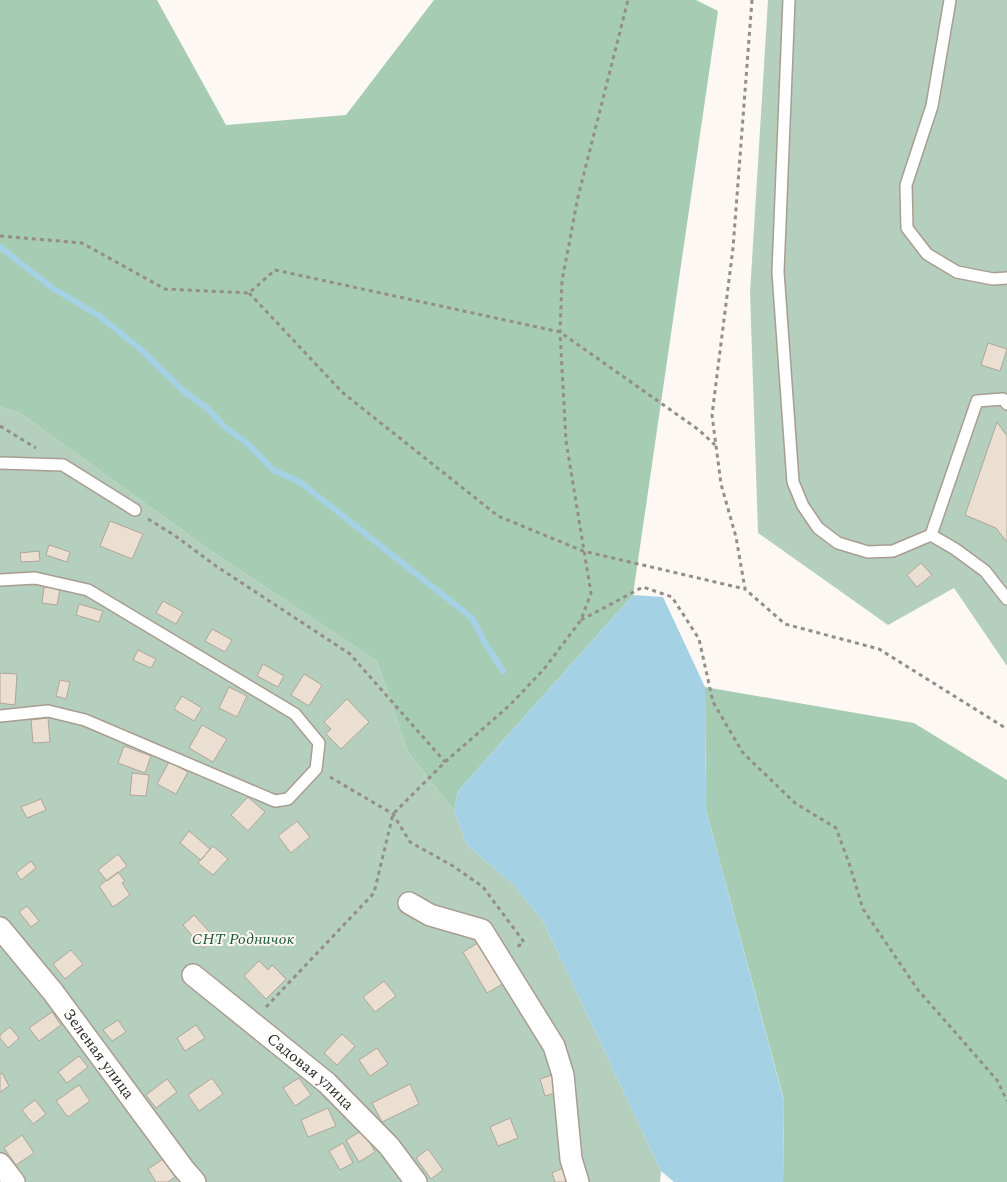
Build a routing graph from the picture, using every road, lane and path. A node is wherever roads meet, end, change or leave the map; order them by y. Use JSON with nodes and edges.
{"nodes":[{"id":1,"x":628,"y":0,"type":"edge"},
{"id":2,"x":752,"y":0,"type":"edge"},
{"id":3,"x":788,"y":0,"type":"edge"},
{"id":4,"x":950,"y":0,"type":"edge"},
{"id":5,"x":2,"y":236,"type":"edge"},
{"id":6,"x":1007,"y":278,"type":"edge"},
{"id":7,"x":249,"y":293,"type":"junction"},
{"id":8,"x":560,"y":332,"type":"junction"},
{"id":9,"x":1007,"y":404,"type":"edge"},
{"id":10,"x":0,"y":426,"type":"edge"},
{"id":11,"x":716,"y":445,"type":"junction"},
{"id":12,"x":0,"y":463,"type":"edge"},
{"id":13,"x":63,"y":465,"type":"junction"},
{"id":14,"x":135,"y":510,"type":"joint"},
{"id":15,"x":931,"y":535,"type":"junction"},
{"id":16,"x":583,"y":551,"type":"junction"},
{"id":17,"x":0,"y":580,"type":"edge"},
{"id":18,"x":745,"y":589,"type":"junction"},
{"id":19,"x":1007,"y":599,"type":"edge"},
{"id":20,"x":581,"y":620,"type":"junction"},
{"id":21,"x":0,"y":716,"type":"edge"},
{"id":22,"x":1007,"y":729,"type":"edge"},
{"id":23,"x":445,"y":762,"type":"junction"},
{"id":24,"x":316,"y":769,"type":"junction"},
{"id":25,"x":393,"y":814,"type":"junction"},
{"id":26,"x":409,"y":903,"type":"dead end"},
{"id":27,"x":0,"y":928,"type":"edge"},
{"id":28,"x":524,"y":942,"type":"dead end"},
{"id":29,"x":194,"y":975,"type":"dead end"},
{"id":30,"x":252,"y":1022,"type":"junction"},
{"id":31,"x":1007,"y":1101,"type":"edge"},
{"id":32,"x":0,"y":1164,"type":"edge"},
{"id":33,"x":14,"y":1182,"type":"edge"},
{"id":34,"x":196,"y":1182,"type":"edge"},
{"id":35,"x":416,"y":1182,"type":"edge"},
{"id":36,"x":578,"y":1182,"type":"edge"}],
"edges":[{"from":1,"to":8,"type":"path"},
{"from":2,"to":11,"type":"path"},
{"from":3,"to":15,"type":"lane"},
{"from":4,"to":6,"type":"lane"},
{"from":5,"to":7,"type":"path"},
{"from":7,"to":8,"type":"path"},
{"from":7,"to":16,"type":"path"},
{"from":8,"to":11,"type":"path"},
{"from":8,"to":16,"type":"path"},
{"from":9,"to":15,"type":"lane"},
{"from":10,"to":13,"type":"path"},
{"from":11,"to":18,"type":"path"},
{"from":12,"to":13,"type":"lane"},
{"from":13,"to":14,"type":"lane"},
{"from":14,"to":23,"type":"path"},
{"from":15,"to":19,"type":"lane"},
{"from":16,"to":18,"type":"path"},
{"from":16,"to":20,"type":"path"},
{"from":17,"to":24,"type":"lane"},
{"from":18,"to":22,"type":"path"},
{"from":20,"to":23,"type":"path"},
{"from":20,"to":31,"type":"path"},
{"from":21,"to":24,"type":"lane"},
{"from":23,"to":25,"type":"path"},
{"from":24,"to":25,"type":"path"},
{"from":25,"to":28,"type":"path"},
{"from":25,"to":30,"type":"path"},
{"from":26,"to":36,"type":"street"},
{"from":27,"to":34,"type":"street","name":"Зеленая улица"},
{"from":29,"to":30,"type":"street","name":"Садовая улица"},
{"from":30,"to":35,"type":"street","name":"Садовая улица"},
{"from":32,"to":33,"type":"street"}]}
